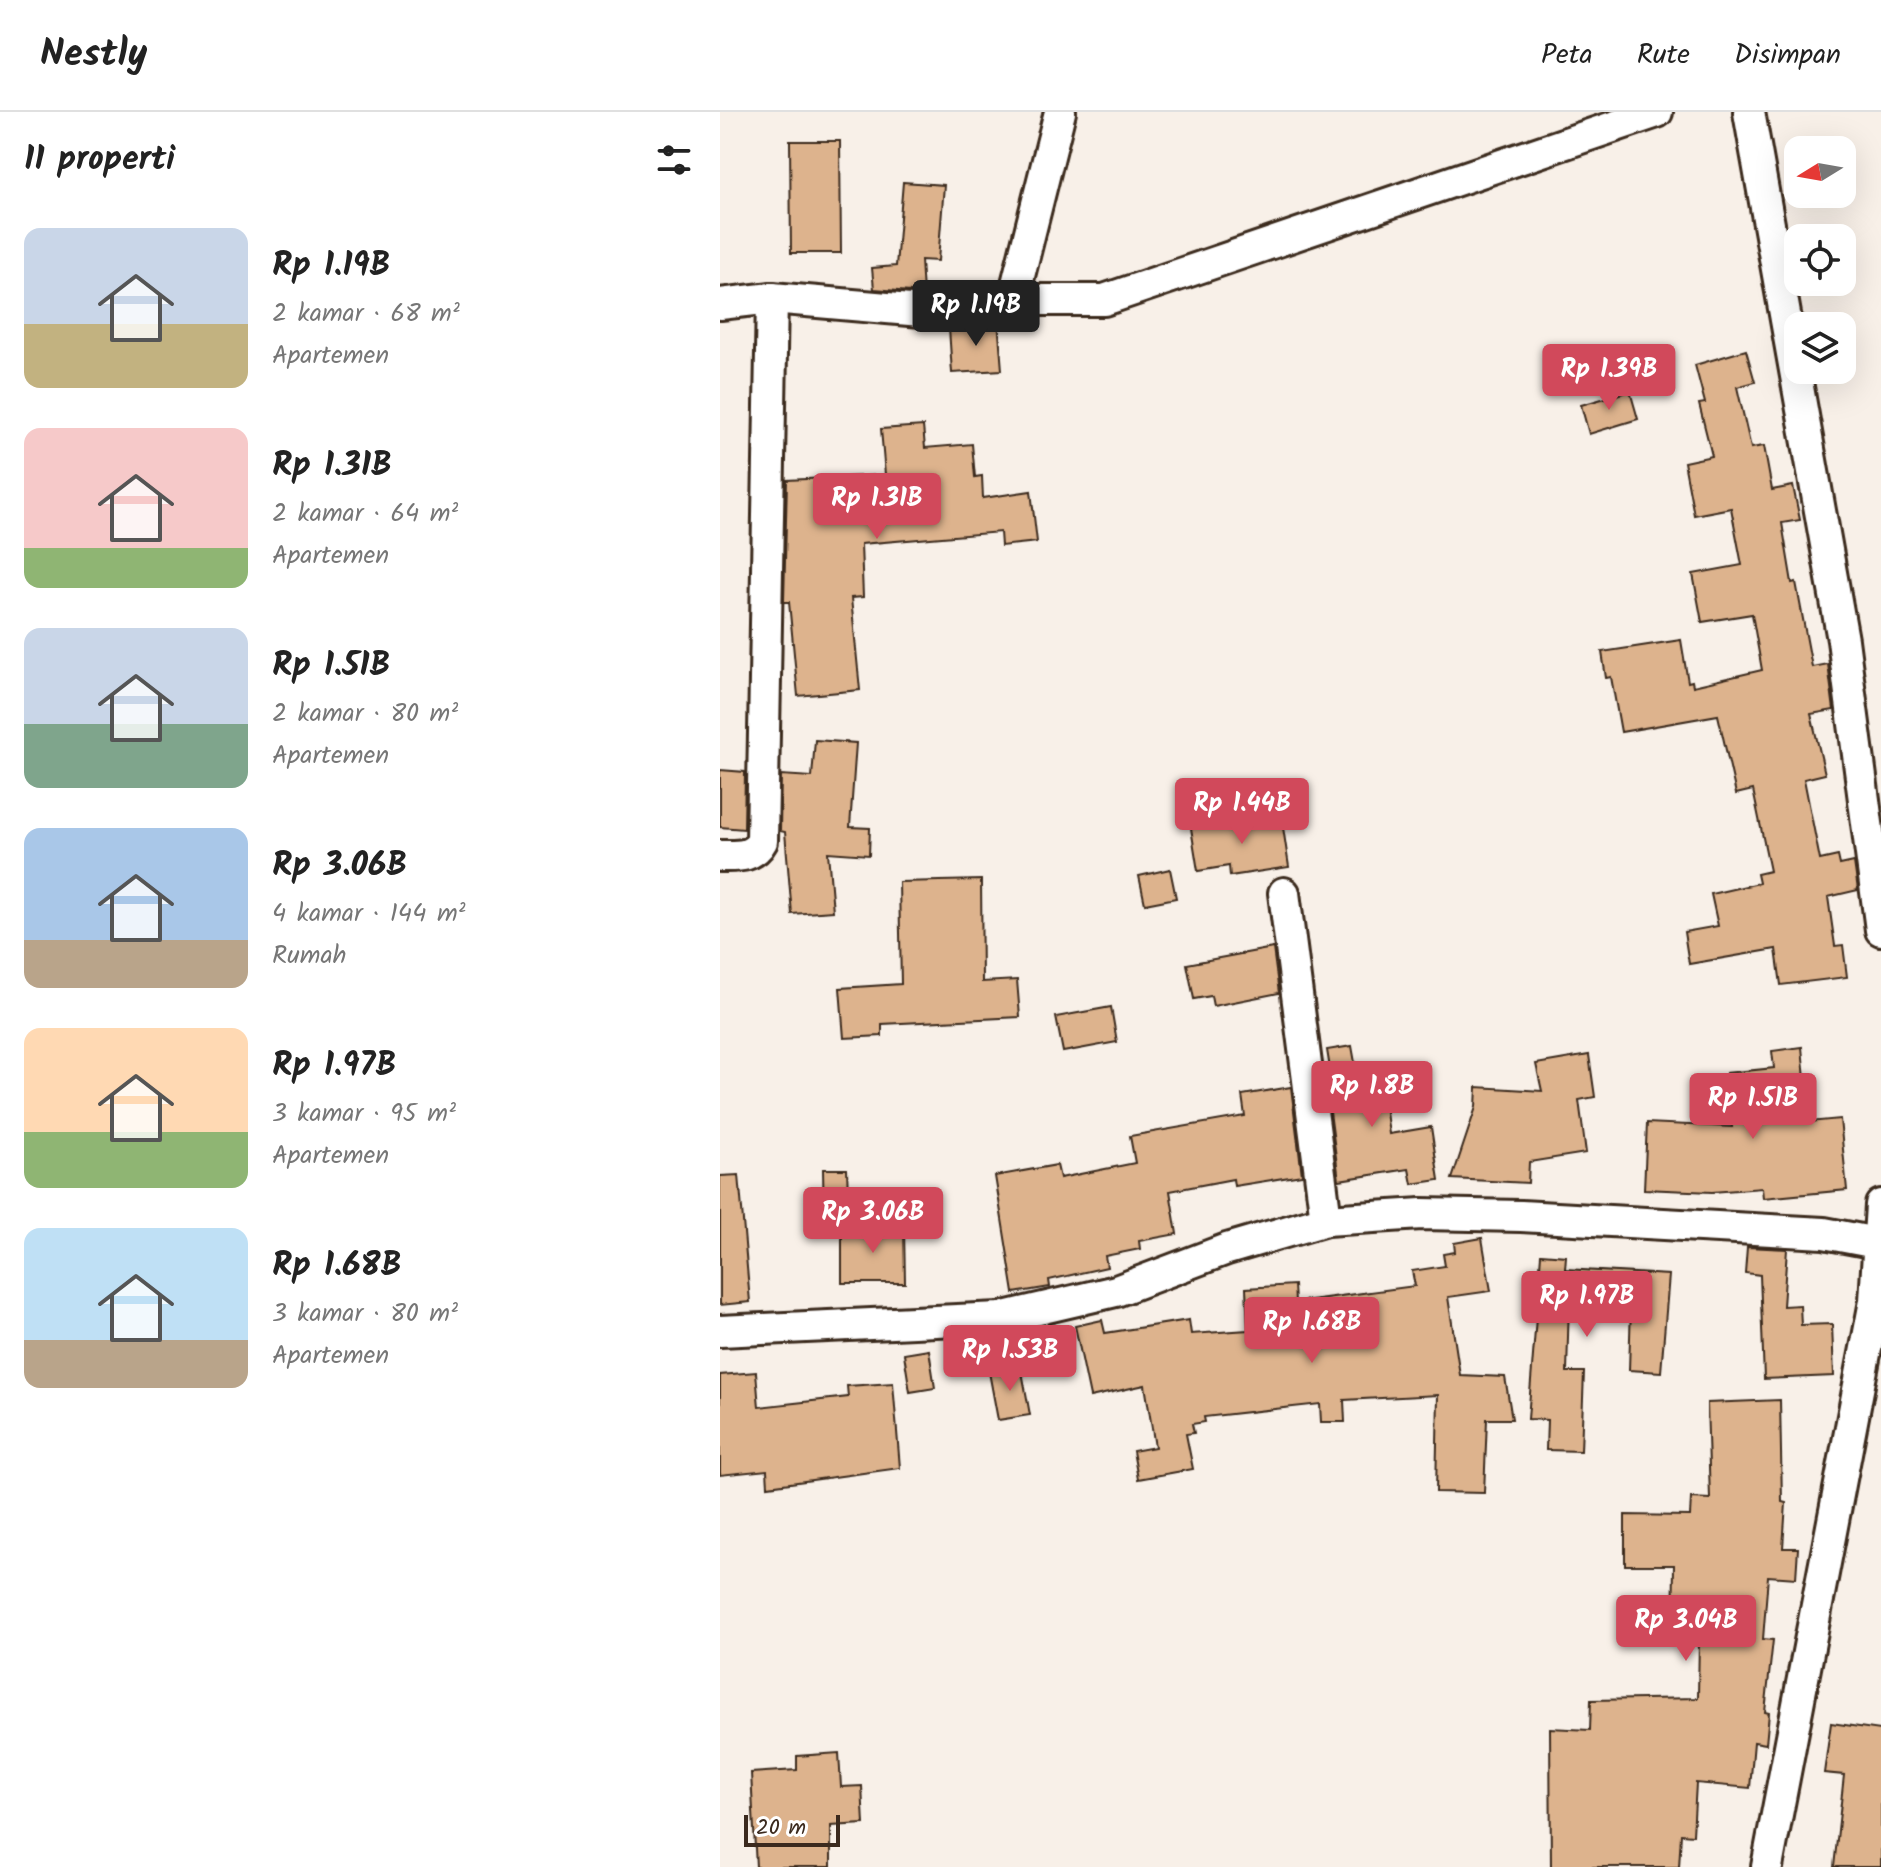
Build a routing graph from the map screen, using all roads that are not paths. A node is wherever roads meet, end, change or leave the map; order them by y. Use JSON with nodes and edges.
{"nodes":[{"id":1,"x":1060,"y":112,"type":"edge"},
{"id":2,"x":1657,"y":112,"type":"edge"},
{"id":3,"x":1749,"y":112,"type":"edge"},
{"id":4,"x":772,"y":298,"type":"junction"},
{"id":5,"x":1013,"y":300,"type":"junction"},
{"id":6,"x":720,"y":304,"type":"edge"},
{"id":7,"x":720,"y":856,"type":"edge"},
{"id":8,"x":1284,"y":893,"type":"dead end"},
{"id":9,"x":1881,"y":930,"type":"edge"},
{"id":10,"x":1881,"y":1205,"type":"edge"},
{"id":11,"x":1326,"y":1220,"type":"junction"},
{"id":12,"x":1877,"y":1243,"type":"junction"},
{"id":13,"x":720,"y":1331,"type":"edge"},
{"id":14,"x":1767,"y":1867,"type":"edge"}],
"edges":[{"from":1,"to":5,"type":"street"},
{"from":2,"to":5,"type":"street"},
{"from":3,"to":9,"type":"street"},
{"from":4,"to":5,"type":"street"},
{"from":4,"to":6,"type":"street"},
{"from":4,"to":7,"type":"street"},
{"from":8,"to":11,"type":"street"},
{"from":10,"to":12,"type":"street"},
{"from":11,"to":12,"type":"street"},
{"from":11,"to":13,"type":"street"},
{"from":12,"to":14,"type":"street"}]}
